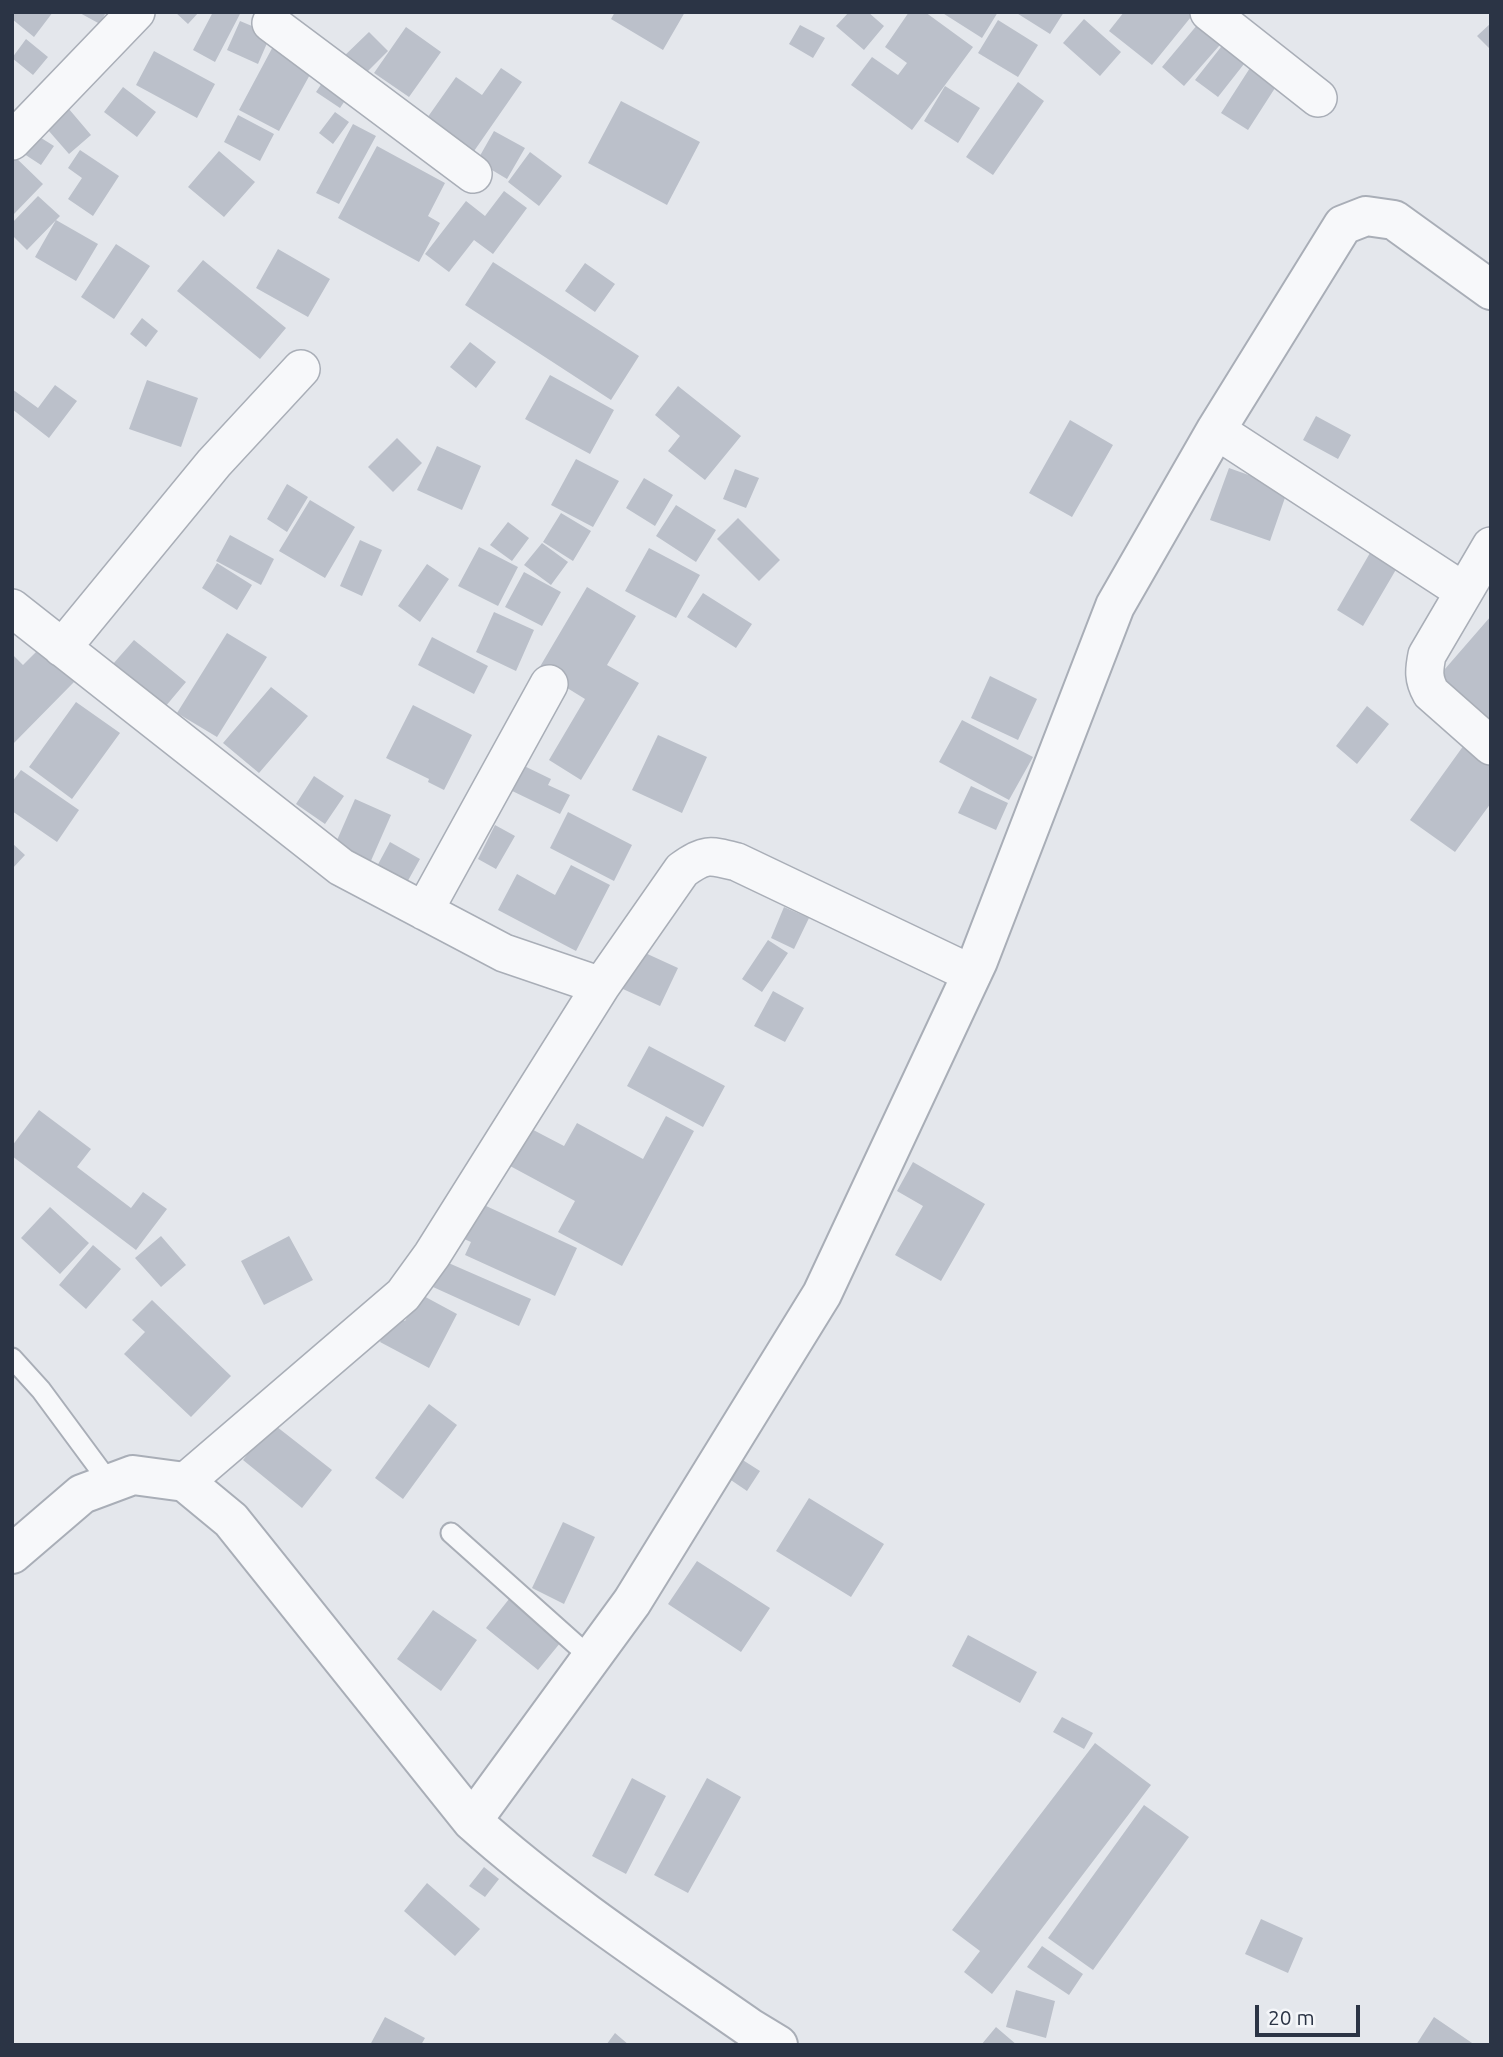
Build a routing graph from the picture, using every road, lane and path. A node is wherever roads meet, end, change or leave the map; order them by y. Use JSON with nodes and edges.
{"nodes":[{"id":1,"x":136,"y":12,"type":"edge"},
{"id":2,"x":310,"y":12,"type":"edge"},
{"id":3,"x":1209,"y":12,"type":"edge"},
{"id":4,"x":262,"y":18,"type":"edge"},
{"id":5,"x":1318,"y":98,"type":"dead end"},
{"id":6,"x":12,"y":141,"type":"edge"},
{"id":7,"x":472,"y":174,"type":"dead end"},
{"id":8,"x":1491,"y":290,"type":"edge"},
{"id":9,"x":301,"y":369,"type":"dead end"},
{"id":10,"x":1216,"y":430,"type":"junction"},
{"id":11,"x":1491,"y":546,"type":"edge"},
{"id":12,"x":1463,"y":591,"type":"junction"},
{"id":13,"x":12,"y":608,"type":"edge"},
{"id":14,"x":62,"y":648,"type":"junction"},
{"id":15,"x":549,"y":684,"type":"dead end"},
{"id":16,"x":1491,"y":746,"type":"edge"},
{"id":17,"x":424,"y":911,"type":"junction"},
{"id":18,"x":972,"y":974,"type":"junction"},
{"id":19,"x":601,"y":986,"type":"junction"},
{"id":20,"x":12,"y":1358,"type":"edge"},
{"id":21,"x":109,"y":1482,"type":"junction"},
{"id":22,"x":185,"y":1482,"type":"junction"},
{"id":23,"x":451,"y":1533,"type":"dead end"},
{"id":24,"x":12,"y":1554,"type":"edge"},
{"id":25,"x":591,"y":1658,"type":"junction"},
{"id":26,"x":472,"y":1821,"type":"junction"},
{"id":27,"x":755,"y":2039,"type":"edge"}],
"edges":[{"from":1,"to":6,"type":"street"},
{"from":2,"to":4,"type":"street"},
{"from":3,"to":5,"type":"street"},
{"from":4,"to":7,"type":"street"},
{"from":8,"to":10,"type":"street"},
{"from":9,"to":14,"type":"street"},
{"from":10,"to":12,"type":"street"},
{"from":10,"to":18,"type":"street"},
{"from":11,"to":12,"type":"street"},
{"from":12,"to":16,"type":"street"},
{"from":13,"to":14,"type":"street"},
{"from":14,"to":17,"type":"street"},
{"from":15,"to":17,"type":"street"},
{"from":17,"to":19,"type":"street"},
{"from":18,"to":19,"type":"street"},
{"from":18,"to":25,"type":"street"},
{"from":19,"to":22,"type":"street"},
{"from":20,"to":21,"type":"lane"},
{"from":21,"to":22,"type":"street"},
{"from":21,"to":24,"type":"street"},
{"from":22,"to":26,"type":"street"},
{"from":23,"to":25,"type":"lane"},
{"from":25,"to":26,"type":"street"},
{"from":26,"to":27,"type":"street"}]}
